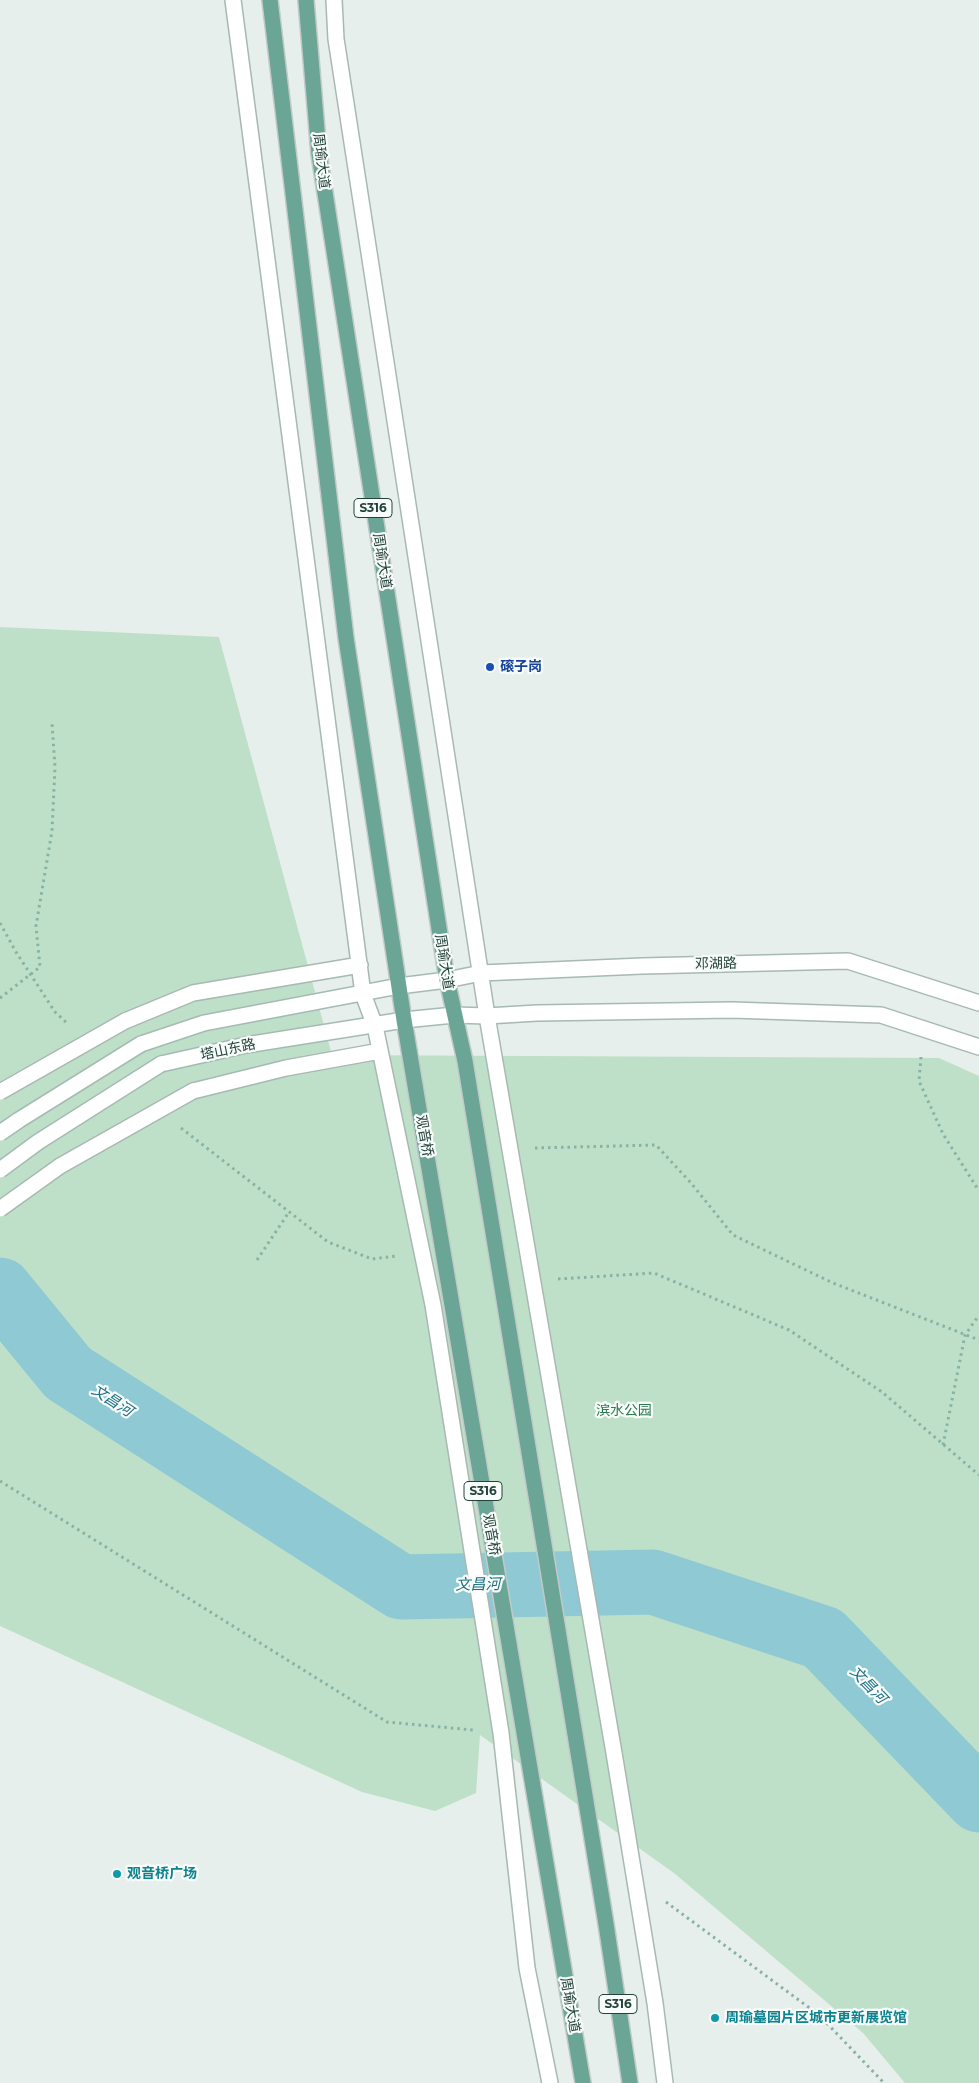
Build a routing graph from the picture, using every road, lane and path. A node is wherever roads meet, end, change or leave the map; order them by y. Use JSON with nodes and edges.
{"nodes":[{"id":1,"x":233,"y":0,"type":"edge"},
{"id":2,"x":270,"y":0,"type":"edge"},
{"id":3,"x":306,"y":0,"type":"edge"},
{"id":4,"x":334,"y":0,"type":"edge"},
{"id":5,"x":52,"y":723,"type":"dead end"},
{"id":6,"x":360,"y":965,"type":"junction"},
{"id":7,"x":481,"y":973,"type":"junction"},
{"id":8,"x":447,"y":980,"type":"junction"},
{"id":9,"x":399,"y":986,"type":"junction"},
{"id":10,"x":363,"y":994,"type":"junction"},
{"id":11,"x":0,"y":998,"type":"edge"},
{"id":12,"x":979,"y":1003,"type":"edge"},
{"id":13,"x":454,"y":1015,"type":"junction"},
{"id":14,"x":487,"y":1016,"type":"junction"},
{"id":15,"x":404,"y":1020,"type":"junction"},
{"id":16,"x":375,"y":1026,"type":"junction"},
{"id":17,"x":922,"y":1028,"type":"junction"},
{"id":18,"x":979,"y":1047,"type":"edge"},
{"id":19,"x":380,"y":1051,"type":"junction"},
{"id":20,"x":0,"y":1092,"type":"edge"},
{"id":21,"x":0,"y":1133,"type":"edge"},
{"id":22,"x":509,"y":1149,"type":"junction"},
{"id":23,"x":0,"y":1170,"type":"edge"},
{"id":24,"x":979,"y":1192,"type":"edge"},
{"id":25,"x":0,"y":1210,"type":"edge"},
{"id":26,"x":288,"y":1212,"type":"dead end"},
{"id":27,"x":257,"y":1260,"type":"dead end"},
{"id":28,"x":532,"y":1282,"type":"junction"},
{"id":29,"x":979,"y":1314,"type":"edge"},
{"id":30,"x":965,"y":1335,"type":"junction"},
{"id":31,"x":979,"y":1340,"type":"edge"},
{"id":32,"x":943,"y":1445,"type":"junction"},
{"id":33,"x":979,"y":1475,"type":"edge"},
{"id":34,"x":0,"y":1481,"type":"edge"},
{"id":35,"x":500,"y":1726,"type":"junction"},
{"id":36,"x":634,"y":1878,"type":"junction"},
{"id":37,"x":556,"y":1927,"type":"joint"},
{"id":38,"x":550,"y":2083,"type":"edge"},
{"id":39,"x":583,"y":2083,"type":"edge"},
{"id":40,"x":630,"y":2083,"type":"edge"},
{"id":41,"x":666,"y":2083,"type":"edge"},
{"id":42,"x":884,"y":2083,"type":"edge"}],
"edges":[{"from":1,"to":6,"type":"street"},
{"from":2,"to":9,"type":"main road","number":"S316"},
{"from":3,"to":8,"type":"main road","name":"周瑜大道","number":"S316"},
{"from":4,"to":7,"type":"street"},
{"from":5,"to":11,"type":"path"},
{"from":6,"to":10,"type":"street"},
{"from":6,"to":20,"type":"street","bridge":true},
{"from":7,"to":8,"type":"street","name":"邓湖路"},
{"from":7,"to":12,"type":"street","name":"邓湖路"},
{"from":7,"to":14,"type":"street"},
{"from":8,"to":9,"type":"street"},
{"from":8,"to":13,"type":"main road","name":"周瑜大道","number":"S316"},
{"from":9,"to":10,"type":"street"},
{"from":9,"to":15,"type":"main road","number":"S316"},
{"from":10,"to":16,"type":"street"},
{"from":10,"to":21,"type":"street","bridge":true},
{"from":13,"to":14,"type":"street","name":"塔山东路"},
{"from":13,"to":15,"type":"street","name":"塔山东路"},
{"from":13,"to":40,"type":"main road","name":"周瑜大道","number":"S316"},
{"from":14,"to":17,"type":"street","name":"塔山东路"},
{"from":14,"to":22,"type":"street"},
{"from":15,"to":16,"type":"street","name":"塔山东路"},
{"from":15,"to":37,"type":"main road","name":"观音桥","number":"S316"},
{"from":16,"to":19,"type":"street"},
{"from":16,"to":23,"type":"street","name":"塔山东路","bridge":true},
{"from":17,"to":18,"type":"street","name":"塔山东路"},
{"from":17,"to":24,"type":"path"},
{"from":19,"to":25,"type":"street","bridge":true},
{"from":19,"to":35,"type":"street"},
{"from":22,"to":28,"type":"street"},
{"from":22,"to":30,"type":"path"},
{"from":26,"to":27,"type":"path"},
{"from":28,"to":32,"type":"path"},
{"from":28,"to":36,"type":"street"},
{"from":29,"to":30,"type":"path"},
{"from":30,"to":31,"type":"path"},
{"from":30,"to":32,"type":"path"},
{"from":32,"to":33,"type":"path"},
{"from":34,"to":35,"type":"path"},
{"from":35,"to":38,"type":"street"},
{"from":36,"to":41,"type":"street"},
{"from":36,"to":42,"type":"path"},
{"from":37,"to":39,"type":"main road","name":"周瑜大道","number":"S316"}]}
